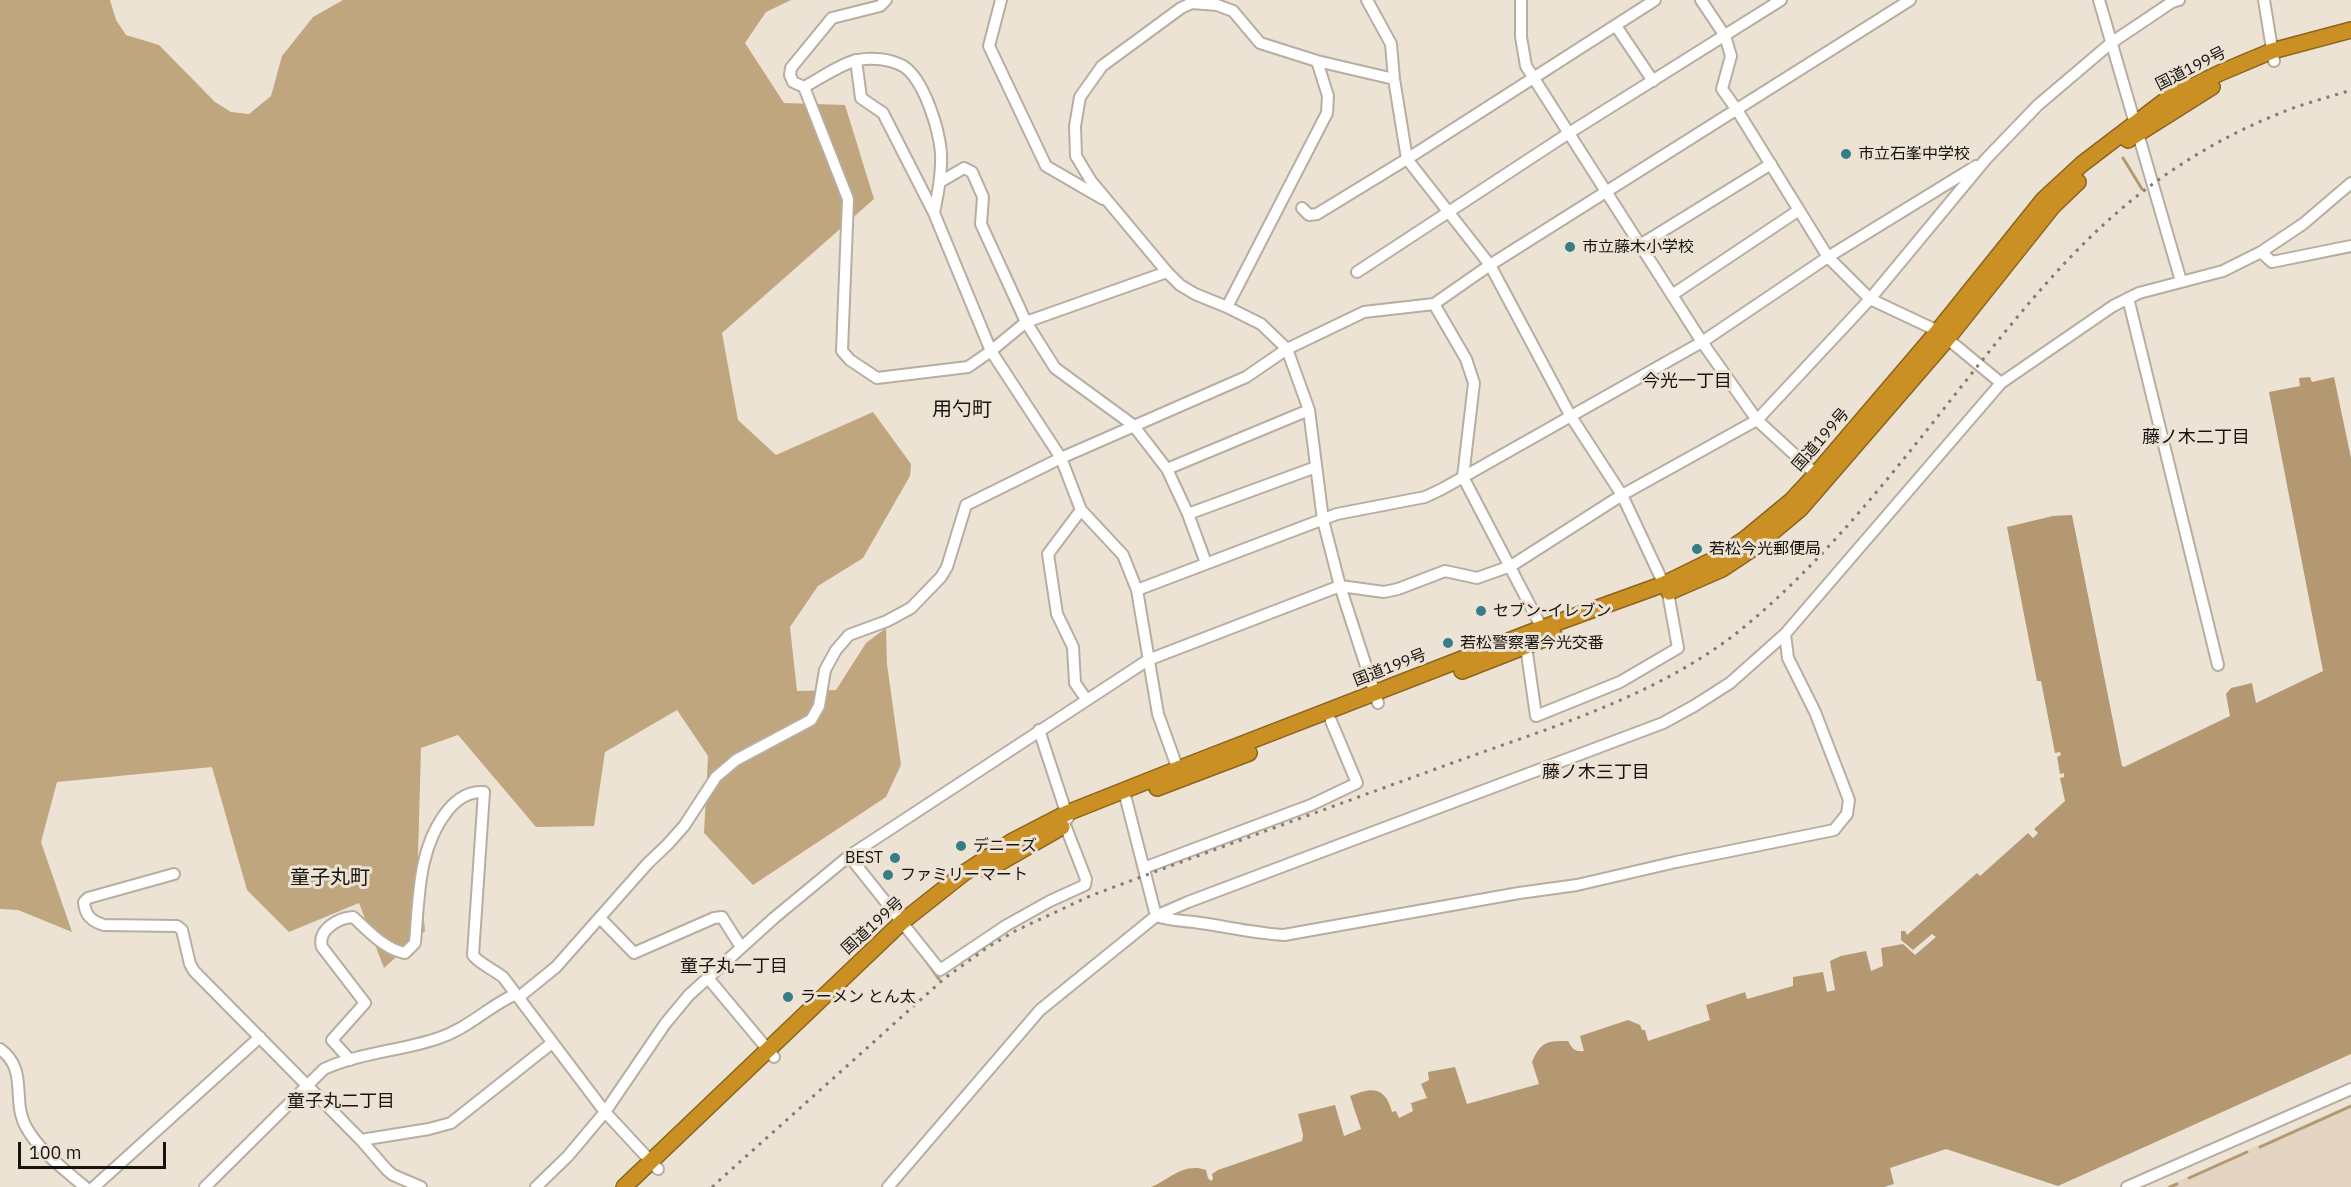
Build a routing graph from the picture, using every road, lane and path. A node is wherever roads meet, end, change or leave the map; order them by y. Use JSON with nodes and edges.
{"nodes":[{"id":1,"x":886,"y":0,"type":"edge"},
{"id":2,"x":1001,"y":0,"type":"edge"},
{"id":3,"x":1367,"y":0,"type":"edge"},
{"id":4,"x":1521,"y":0,"type":"edge"},
{"id":5,"x":1655,"y":0,"type":"edge"},
{"id":6,"x":1701,"y":0,"type":"edge"},
{"id":7,"x":1781,"y":0,"type":"edge"},
{"id":8,"x":1910,"y":0,"type":"edge"},
{"id":9,"x":2099,"y":0,"type":"edge"},
{"id":10,"x":2180,"y":0,"type":"edge"},
{"id":11,"x":2264,"y":0,"type":"edge"},
{"id":12,"x":1897,"y":3,"type":"edge"},
{"id":13,"x":1178,"y":4,"type":"edge"},
{"id":14,"x":1616,"y":26,"type":"junction"},
{"id":15,"x":2351,"y":30,"type":"edge"},
{"id":16,"x":1725,"y":36,"type":"junction"},
{"id":17,"x":2351,"y":41,"type":"edge"},
{"id":18,"x":2111,"y":43,"type":"junction"},
{"id":19,"x":2273,"y":56,"type":"junction"},
{"id":20,"x":856,"y":60,"type":"junction"},
{"id":21,"x":1317,"y":61,"type":"junction"},
{"id":22,"x":1534,"y":78,"type":"junction"},
{"id":23,"x":1394,"y":79,"type":"junction"},
{"id":24,"x":1653,"y":81,"type":"junction"},
{"id":25,"x":804,"y":87,"type":"junction"},
{"id":26,"x":1737,"y":110,"type":"junction"},
{"id":27,"x":2136,"y":128,"type":"junction"},
{"id":28,"x":1569,"y":133,"type":"junction"},
{"id":29,"x":1407,"y":159,"type":"junction"},
{"id":30,"x":1986,"y":159,"type":"junction"},
{"id":31,"x":1771,"y":164,"type":"junction"},
{"id":32,"x":940,"y":182,"type":"junction"},
{"id":33,"x":2351,"y":183,"type":"edge"},
{"id":34,"x":1606,"y":191,"type":"junction"},
{"id":35,"x":1108,"y":202,"type":"junction"},
{"id":36,"x":1302,"y":208,"type":"dead end"},
{"id":37,"x":1799,"y":210,"type":"junction"},
{"id":38,"x":934,"y":213,"type":"junction"},
{"id":39,"x":1448,"y":213,"type":"junction"},
{"id":40,"x":1640,"y":245,"type":"junction"},
{"id":41,"x":2351,"y":246,"type":"edge"},
{"id":42,"x":2261,"y":252,"type":"junction"},
{"id":43,"x":1828,"y":257,"type":"junction"},
{"id":44,"x":1490,"y":265,"type":"junction"},
{"id":45,"x":1167,"y":272,"type":"junction"},
{"id":46,"x":1357,"y":272,"type":"dead end"},
{"id":47,"x":2181,"y":281,"type":"junction"},
{"id":48,"x":1672,"y":295,"type":"junction"},
{"id":49,"x":2128,"y":298,"type":"junction"},
{"id":50,"x":1870,"y":299,"type":"junction"},
{"id":51,"x":1434,"y":304,"type":"junction"},
{"id":52,"x":1227,"y":307,"type":"junction"},
{"id":53,"x":1026,"y":322,"type":"junction"},
{"id":54,"x":1942,"y":335,"type":"junction"},
{"id":55,"x":1702,"y":342,"type":"junction"},
{"id":56,"x":1287,"y":349,"type":"junction"},
{"id":57,"x":991,"y":351,"type":"junction"},
{"id":58,"x":2001,"y":383,"type":"junction"},
{"id":59,"x":1309,"y":410,"type":"junction"},
{"id":60,"x":1570,"y":415,"type":"junction"},
{"id":61,"x":1757,"y":420,"type":"junction"},
{"id":62,"x":1133,"y":426,"type":"junction"},
{"id":63,"x":1061,"y":458,"type":"junction"},
{"id":64,"x":1316,"y":467,"type":"junction"},
{"id":65,"x":1167,"y":469,"type":"junction"},
{"id":66,"x":1464,"y":477,"type":"junction"},
{"id":67,"x":1820,"y":478,"type":"junction"},
{"id":68,"x":1622,"y":495,"type":"junction"},
{"id":69,"x":1081,"y":510,"type":"junction"},
{"id":70,"x":1188,"y":514,"type":"junction"},
{"id":71,"x":1323,"y":520,"type":"junction"},
{"id":72,"x":1206,"y":563,"type":"junction"},
{"id":73,"x":1511,"y":566,"type":"junction"},
{"id":74,"x":1340,"y":586,"type":"junction"},
{"id":75,"x":1666,"y":588,"type":"junction"},
{"id":76,"x":1137,"y":590,"type":"junction"},
{"id":77,"x":1544,"y":633,"type":"junction"},
{"id":78,"x":1785,"y":634,"type":"junction"},
{"id":79,"x":1526,"y":646,"type":"junction"},
{"id":80,"x":1148,"y":660,"type":"junction"},
{"id":81,"x":2218,"y":665,"type":"dead end"},
{"id":82,"x":1376,"y":698,"type":"junction"},
{"id":83,"x":1086,"y":699,"type":"junction"},
{"id":84,"x":1331,"y":721,"type":"junction"},
{"id":85,"x":1039,"y":730,"type":"junction"},
{"id":86,"x":1179,"y":774,"type":"junction"},
{"id":87,"x":1126,"y":799,"type":"junction"},
{"id":88,"x":1067,"y":820,"type":"junction"},
{"id":89,"x":849,"y":856,"type":"junction"},
{"id":90,"x":1143,"y":866,"type":"junction"},
{"id":91,"x":174,"y":873,"type":"dead end"},
{"id":92,"x":1156,"y":916,"type":"junction"},
{"id":93,"x":600,"y":918,"type":"junction"},
{"id":94,"x":905,"y":926,"type":"junction"},
{"id":95,"x":741,"y":947,"type":"junction"},
{"id":96,"x":708,"y":978,"type":"junction"},
{"id":97,"x":518,"y":996,"type":"junction"},
{"id":98,"x":260,"y":1037,"type":"junction"},
{"id":99,"x":552,"y":1042,"type":"junction"},
{"id":100,"x":0,"y":1049,"type":"edge"},
{"id":101,"x":771,"y":1054,"type":"junction"},
{"id":102,"x":350,"y":1060,"type":"junction"},
{"id":103,"x":307,"y":1085,"type":"junction"},
{"id":104,"x":2351,"y":1089,"type":"edge"},
{"id":105,"x":605,"y":1112,"type":"junction"},
{"id":106,"x":361,"y":1140,"type":"junction"},
{"id":107,"x":654,"y":1165,"type":"junction"},
{"id":108,"x":85,"y":1187,"type":"edge"},
{"id":109,"x":94,"y":1187,"type":"edge"},
{"id":110,"x":205,"y":1187,"type":"edge"},
{"id":111,"x":421,"y":1187,"type":"edge"},
{"id":112,"x":536,"y":1187,"type":"edge"},
{"id":113,"x":624,"y":1187,"type":"edge"},
{"id":114,"x":639,"y":1187,"type":"edge"},
{"id":115,"x":888,"y":1187,"type":"edge"},
{"id":116,"x":2127,"y":1187,"type":"edge"}],
"edges":[{"from":1,"to":25,"type":"street"},
{"from":2,"to":35,"type":"street"},
{"from":3,"to":23,"type":"street"},
{"from":4,"to":22,"type":"street"},
{"from":5,"to":14,"type":"street"},
{"from":6,"to":16,"type":"street"},
{"from":7,"to":16,"type":"street"},
{"from":8,"to":12,"type":"street"},
{"from":9,"to":18,"type":"street"},
{"from":10,"to":18,"type":"street"},
{"from":11,"to":19,"type":"street"},
{"from":12,"to":26,"type":"street"},
{"from":13,"to":21,"type":"street"},
{"from":13,"to":35,"type":"street"},
{"from":14,"to":22,"type":"street"},
{"from":14,"to":24,"type":"street"},
{"from":15,"to":19,"type":"highway","name":"国道199号"},
{"from":16,"to":24,"type":"street"},
{"from":16,"to":26,"type":"street"},
{"from":17,"to":19,"type":"highway","name":"国道199号"},
{"from":18,"to":27,"type":"street"},
{"from":18,"to":30,"type":"street"},
{"from":19,"to":27,"type":"highway","name":"国道199号"},
{"from":20,"to":25,"type":"street"},
{"from":20,"to":32,"type":"street"},
{"from":20,"to":38,"type":"street"},
{"from":21,"to":23,"type":"street"},
{"from":21,"to":52,"type":"street"},
{"from":22,"to":28,"type":"street"},
{"from":22,"to":29,"type":"street"},
{"from":23,"to":29,"type":"street"},
{"from":24,"to":28,"type":"street"},
{"from":25,"to":57,"type":"street"},
{"from":26,"to":31,"type":"street"},
{"from":26,"to":34,"type":"street"},
{"from":27,"to":47,"type":"street"},
{"from":27,"to":54,"type":"highway","name":"国道199号"},
{"from":28,"to":34,"type":"street"},
{"from":28,"to":39,"type":"street"},
{"from":29,"to":36,"type":"street"},
{"from":29,"to":39,"type":"street"},
{"from":30,"to":43,"type":"street"},
{"from":30,"to":50,"type":"street"},
{"from":31,"to":37,"type":"street"},
{"from":31,"to":40,"type":"street"},
{"from":32,"to":38,"type":"street"},
{"from":32,"to":53,"type":"street"},
{"from":33,"to":42,"type":"street"},
{"from":34,"to":40,"type":"street"},
{"from":34,"to":44,"type":"street"},
{"from":35,"to":45,"type":"street"},
{"from":37,"to":43,"type":"street"},
{"from":37,"to":48,"type":"street"},
{"from":38,"to":57,"type":"street"},
{"from":39,"to":44,"type":"street"},
{"from":39,"to":46,"type":"street"},
{"from":40,"to":48,"type":"street"},
{"from":41,"to":42,"type":"street"},
{"from":42,"to":47,"type":"street"},
{"from":43,"to":50,"type":"street"},
{"from":43,"to":55,"type":"street"},
{"from":44,"to":51,"type":"street"},
{"from":44,"to":60,"type":"street"},
{"from":45,"to":52,"type":"street"},
{"from":45,"to":53,"type":"street"},
{"from":47,"to":49,"type":"street"},
{"from":48,"to":55,"type":"street"},
{"from":49,"to":58,"type":"street"},
{"from":49,"to":81,"type":"street"},
{"from":50,"to":54,"type":"street"},
{"from":50,"to":61,"type":"street"},
{"from":51,"to":56,"type":"street"},
{"from":51,"to":66,"type":"street"},
{"from":52,"to":56,"type":"street"},
{"from":53,"to":57,"type":"street"},
{"from":53,"to":62,"type":"street"},
{"from":54,"to":58,"type":"street"},
{"from":54,"to":67,"type":"highway","name":"国道199号"},
{"from":55,"to":60,"type":"street"},
{"from":55,"to":61,"type":"street"},
{"from":56,"to":59,"type":"street"},
{"from":56,"to":62,"type":"street"},
{"from":57,"to":63,"type":"street"},
{"from":58,"to":78,"type":"street"},
{"from":59,"to":64,"type":"street"},
{"from":59,"to":65,"type":"street"},
{"from":60,"to":66,"type":"street"},
{"from":60,"to":68,"type":"street"},
{"from":61,"to":67,"type":"street"},
{"from":61,"to":68,"type":"street"},
{"from":62,"to":63,"type":"street"},
{"from":62,"to":65,"type":"street"},
{"from":63,"to":69,"type":"street"},
{"from":63,"to":93,"type":"street"},
{"from":64,"to":70,"type":"street"},
{"from":64,"to":71,"type":"street"},
{"from":65,"to":70,"type":"street"},
{"from":66,"to":71,"type":"street"},
{"from":66,"to":73,"type":"street"},
{"from":67,"to":75,"type":"highway","name":"国道199号"},
{"from":68,"to":73,"type":"street"},
{"from":68,"to":75,"type":"street"},
{"from":69,"to":76,"type":"street"},
{"from":69,"to":83,"type":"street"},
{"from":70,"to":72,"type":"street"},
{"from":71,"to":72,"type":"street"},
{"from":71,"to":74,"type":"street"},
{"from":72,"to":76,"type":"street"},
{"from":73,"to":74,"type":"street"},
{"from":73,"to":77,"type":"street"},
{"from":74,"to":80,"type":"street"},
{"from":74,"to":82,"type":"street"},
{"from":75,"to":77,"type":"highway","name":"国道199号"},
{"from":75,"to":79,"type":"street"},
{"from":76,"to":80,"type":"street"},
{"from":77,"to":79,"type":"highway","name":"国道199号"},
{"from":77,"to":82,"type":"highway","name":"国道199号"},
{"from":78,"to":92,"type":"street"},
{"from":78,"to":92,"type":"street"},
{"from":79,"to":82,"type":"highway","name":"国道199号"},
{"from":80,"to":83,"type":"street"},
{"from":80,"to":86,"type":"street"},
{"from":82,"to":84,"type":"highway","name":"国道199号"},
{"from":82,"to":86,"type":"highway","name":"国道199号"},
{"from":83,"to":85,"type":"street"},
{"from":84,"to":86,"type":"highway","name":"国道199号"},
{"from":84,"to":90,"type":"street"},
{"from":85,"to":88,"type":"street"},
{"from":85,"to":89,"type":"street"},
{"from":86,"to":87,"type":"highway","name":"国道199号"},
{"from":86,"to":88,"type":"highway","name":"国道199号"},
{"from":87,"to":88,"type":"highway","name":"国道199号"},
{"from":87,"to":90,"type":"street"},
{"from":88,"to":94,"type":"highway","name":"国道199号"},
{"from":88,"to":94,"type":"street"},
{"from":89,"to":94,"type":"street"},
{"from":89,"to":95,"type":"street"},
{"from":90,"to":92,"type":"street"},
{"from":91,"to":98,"type":"street"},
{"from":92,"to":115,"type":"street"},
{"from":93,"to":95,"type":"street"},
{"from":93,"to":97,"type":"street"},
{"from":94,"to":101,"type":"highway","name":"国道199号"},
{"from":95,"to":96,"type":"street"},
{"from":96,"to":101,"type":"street"},
{"from":96,"to":105,"type":"street"},
{"from":97,"to":99,"type":"street"},
{"from":97,"to":102,"type":"street"},
{"from":97,"to":102,"type":"street"},
{"from":98,"to":103,"type":"street"},
{"from":98,"to":109,"type":"street"},
{"from":99,"to":105,"type":"street"},
{"from":99,"to":106,"type":"street"},
{"from":100,"to":108,"type":"street"},
{"from":101,"to":107,"type":"highway","name":"国道199号"},
{"from":102,"to":103,"type":"street"},
{"from":103,"to":106,"type":"street"},
{"from":103,"to":110,"type":"street"},
{"from":104,"to":116,"type":"street"},
{"from":105,"to":107,"type":"street"},
{"from":105,"to":112,"type":"street"},
{"from":106,"to":111,"type":"street"},
{"from":107,"to":113,"type":"highway","name":"国道199号"},
{"from":107,"to":114,"type":"highway","name":"国道199号"}]}
